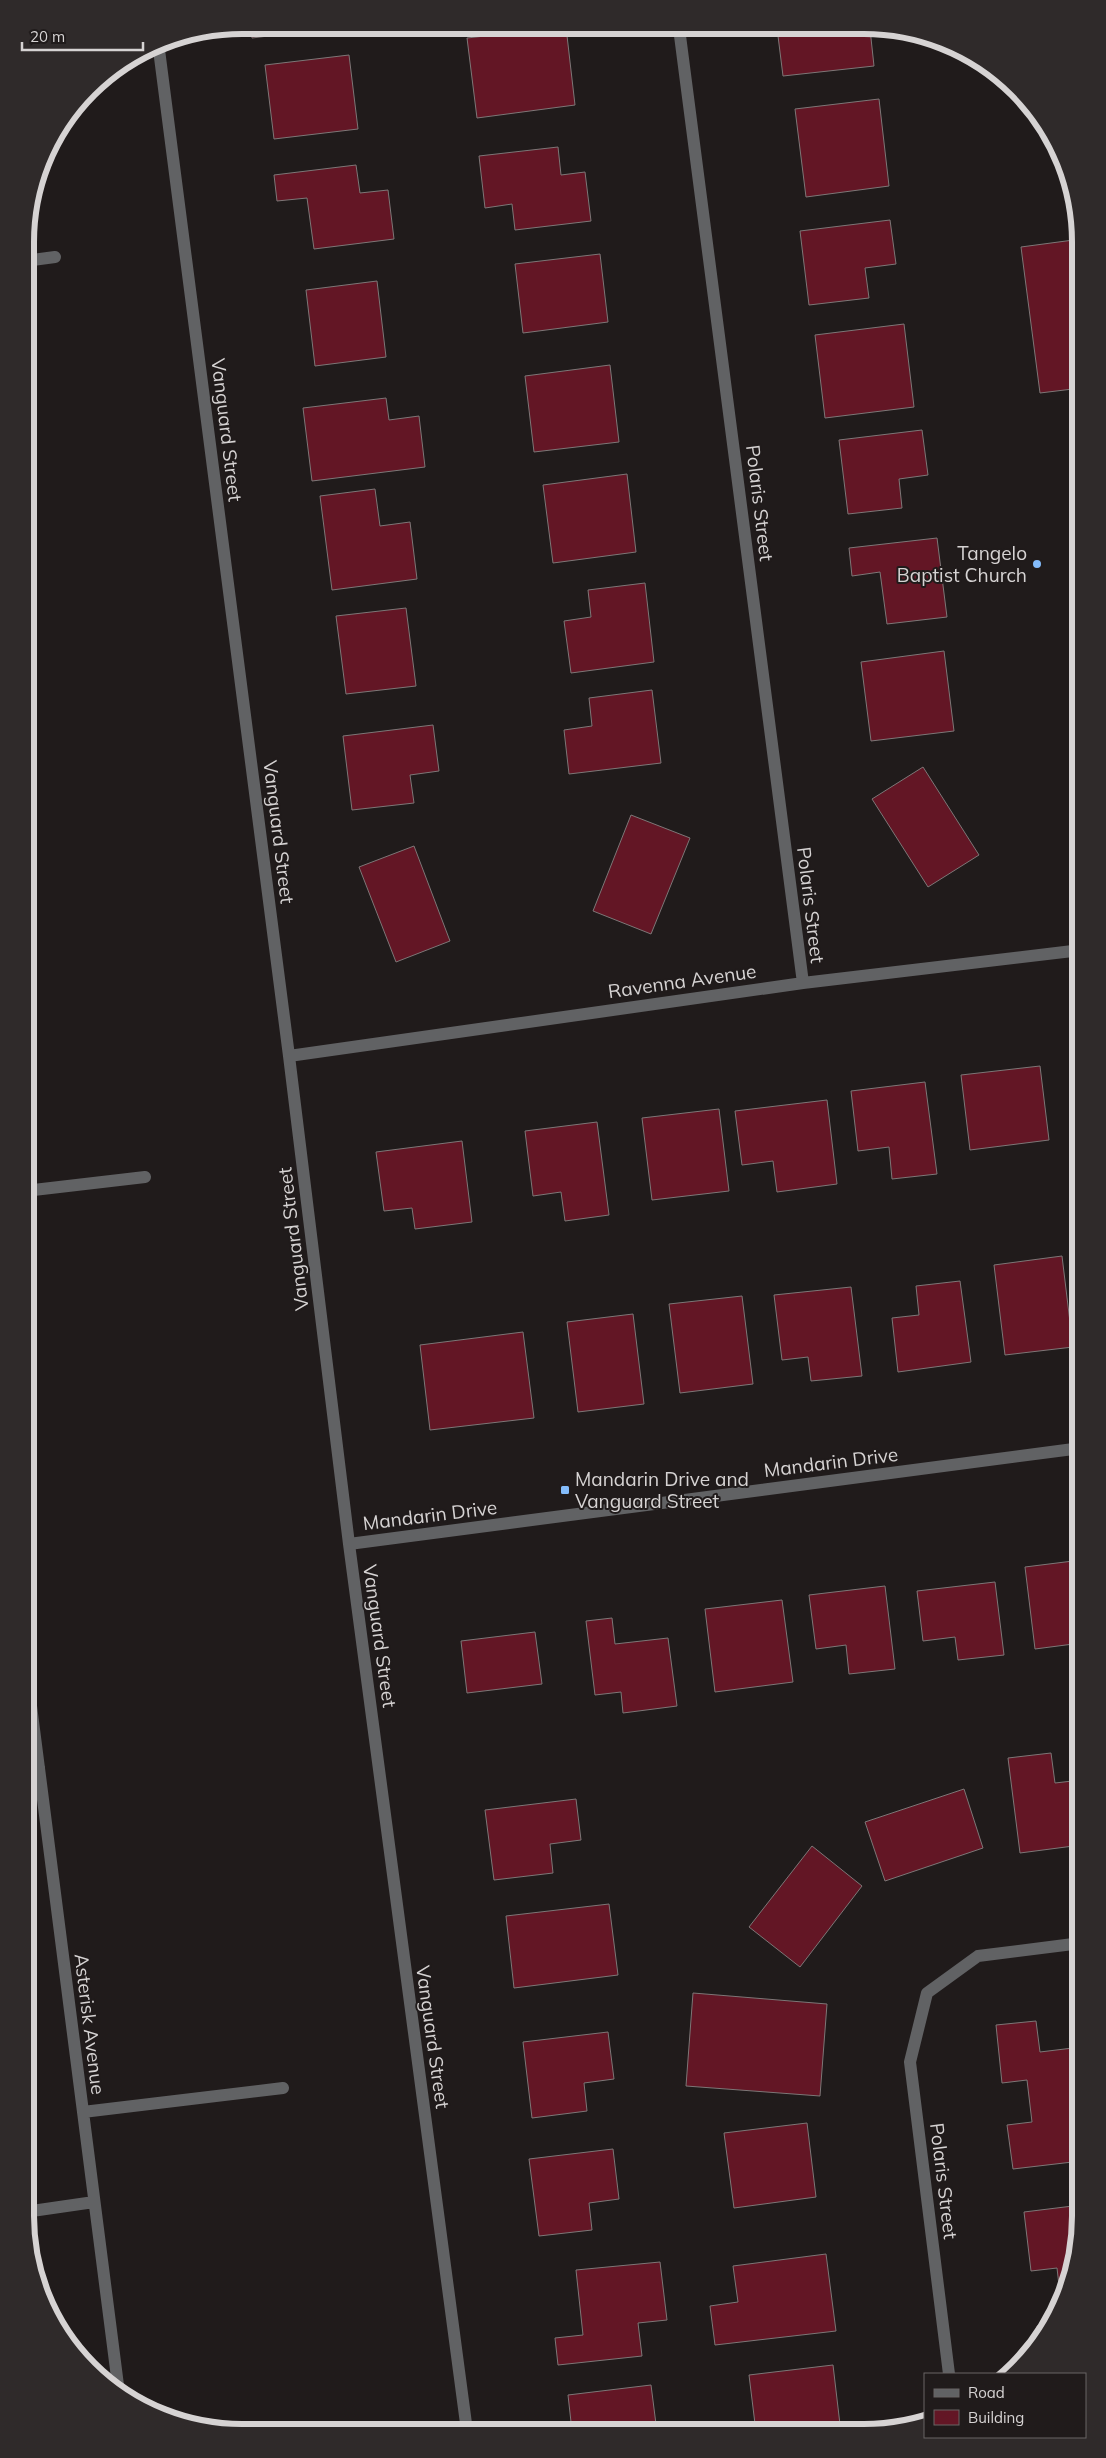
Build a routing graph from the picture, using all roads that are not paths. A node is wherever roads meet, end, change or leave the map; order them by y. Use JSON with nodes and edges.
{"nodes":[{"id":1,"x":680,"y":34,"type":"edge"},
{"id":2,"x":159,"y":51,"type":"edge"},
{"id":3,"x":55,"y":257,"type":"dead end"},
{"id":4,"x":34,"y":260,"type":"edge"},
{"id":5,"x":1072,"y":951,"type":"edge"},
{"id":6,"x":802,"y":983,"type":"junction"},
{"id":7,"x":289,"y":1056,"type":"junction"},
{"id":8,"x":145,"y":1177,"type":"dead end"},
{"id":9,"x":34,"y":1190,"type":"edge"},
{"id":10,"x":1072,"y":1449,"type":"edge"},
{"id":11,"x":349,"y":1544,"type":"junction"},
{"id":12,"x":34,"y":1728,"type":"edge"},
{"id":13,"x":39,"y":1766,"type":"junction"},
{"id":14,"x":34,"y":1767,"type":"edge"},
{"id":15,"x":1072,"y":1945,"type":"edge"},
{"id":16,"x":283,"y":2088,"type":"dead end"},
{"id":17,"x":83,"y":2112,"type":"junction"},
{"id":18,"x":94,"y":2202,"type":"junction"},
{"id":19,"x":34,"y":2211,"type":"edge"},
{"id":20,"x":949,"y":2373,"type":"edge"},
{"id":21,"x":118,"y":2383,"type":"edge"},
{"id":22,"x":465,"y":2424,"type":"edge"}],
"edges":[{"from":1,"to":6,"type":"street","name":"Polaris Street"},
{"from":2,"to":7,"type":"street","name":"Vanguard Street"},
{"from":3,"to":4,"type":"street"},
{"from":5,"to":6,"type":"street","name":"Ravenna Avenue"},
{"from":6,"to":7,"type":"street","name":"Ravenna Avenue"},
{"from":7,"to":11,"type":"street","name":"Vanguard Street"},
{"from":8,"to":9,"type":"street"},
{"from":10,"to":11,"type":"street","name":"Mandarin Drive"},
{"from":11,"to":22,"type":"street","name":"Vanguard Street"},
{"from":12,"to":13,"type":"street","name":"Asterisk Avenue"},
{"from":13,"to":14,"type":"street"},
{"from":13,"to":17,"type":"street","name":"Asterisk Avenue"},
{"from":15,"to":20,"type":"street","name":"Polaris Street"},
{"from":16,"to":17,"type":"street"},
{"from":17,"to":18,"type":"street","name":"Asterisk Avenue"},
{"from":18,"to":19,"type":"street"},
{"from":18,"to":21,"type":"street","name":"Asterisk Avenue"}]}
